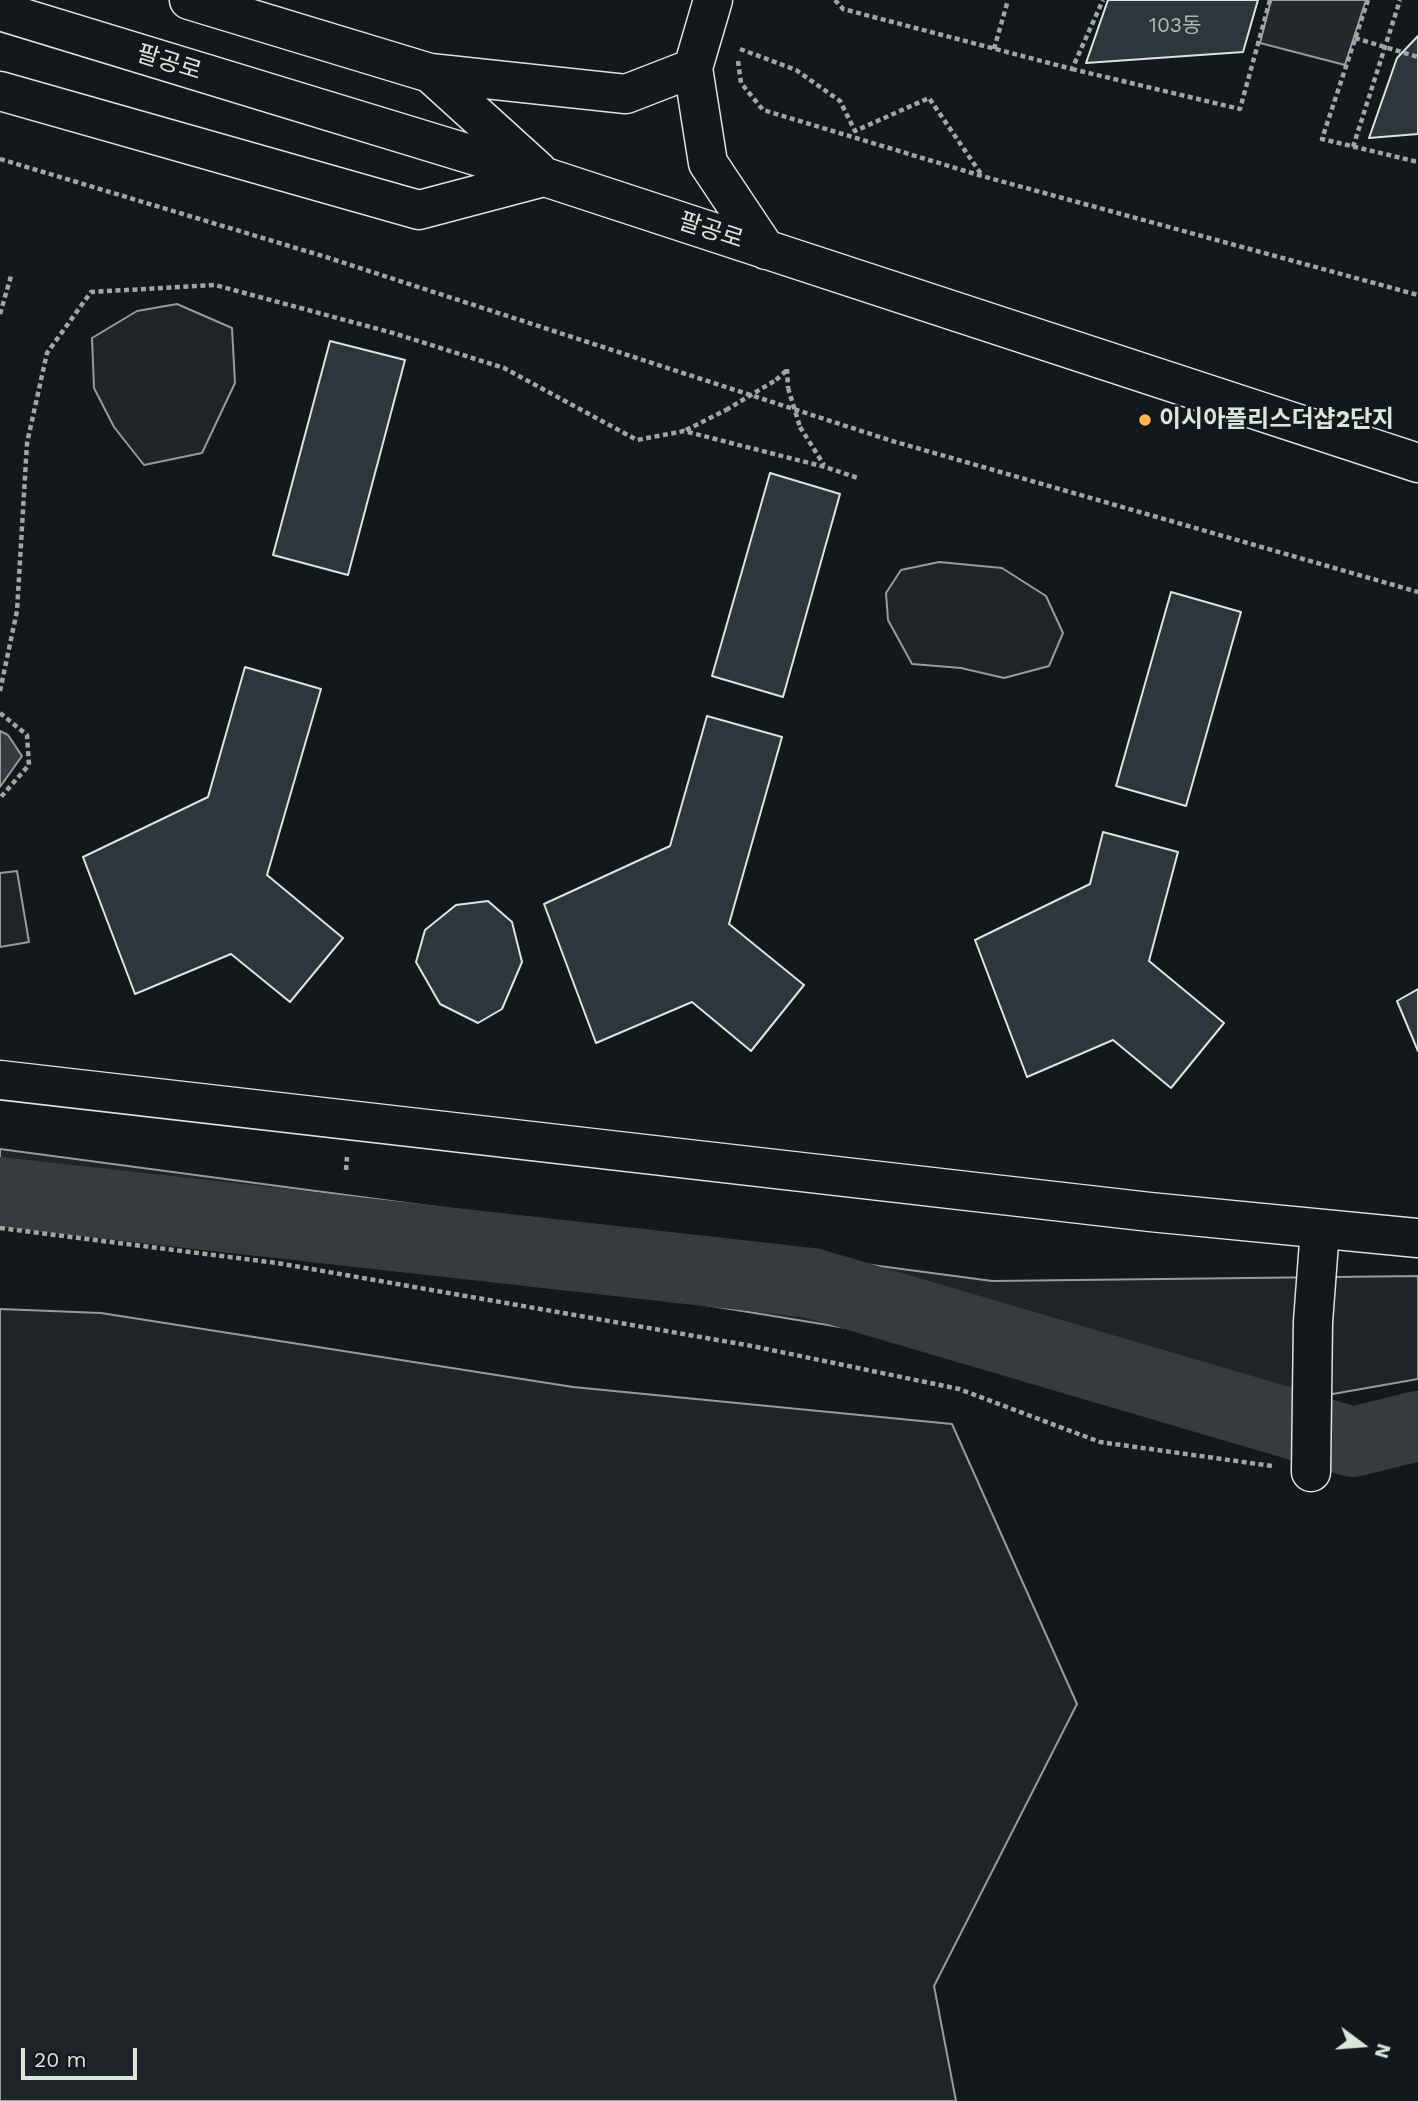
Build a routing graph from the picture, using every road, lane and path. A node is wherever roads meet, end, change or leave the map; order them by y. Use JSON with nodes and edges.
{"nodes":[{"id":1,"x":189,"y":0,"type":"edge"},
{"id":2,"x":713,"y":0,"type":"edge"},
{"id":3,"x":835,"y":0,"type":"edge"},
{"id":4,"x":1008,"y":0,"type":"edge"},
{"id":5,"x":1103,"y":0,"type":"edge"},
{"id":6,"x":1270,"y":0,"type":"edge"},
{"id":7,"x":1368,"y":0,"type":"edge"},
{"id":8,"x":1400,"y":0,"type":"edge"},
{"id":9,"x":0,"y":12,"type":"edge"},
{"id":10,"x":740,"y":36,"type":"dead end"},
{"id":11,"x":1355,"y":38,"type":"junction"},
{"id":12,"x":736,"y":48,"type":"junction"},
{"id":13,"x":994,"y":49,"type":"junction"},
{"id":14,"x":1418,"y":57,"type":"edge"},
{"id":15,"x":693,"y":68,"type":"junction"},
{"id":16,"x":1072,"y":69,"type":"junction"},
{"id":17,"x":430,"y":74,"type":"junction"},
{"id":18,"x":0,"y":91,"type":"edge"},
{"id":19,"x":1353,"y":147,"type":"junction"},
{"id":20,"x":0,"y":159,"type":"edge"},
{"id":21,"x":1418,"y":162,"type":"edge"},
{"id":22,"x":982,"y":176,"type":"junction"},
{"id":23,"x":545,"y":177,"type":"junction"},
{"id":24,"x":766,"y":250,"type":"junction"},
{"id":25,"x":10,"y":276,"type":"dead end"},
{"id":26,"x":1418,"y":295,"type":"edge"},
{"id":27,"x":0,"y":314,"type":"edge"},
{"id":28,"x":684,"y":431,"type":"junction"},
{"id":29,"x":1418,"y":463,"type":"edge"},
{"id":30,"x":825,"y":467,"type":"junction"},
{"id":31,"x":858,"y":478,"type":"dead end"},
{"id":32,"x":1418,"y":592,"type":"edge"},
{"id":33,"x":0,"y":691,"type":"edge"},
{"id":34,"x":0,"y":713,"type":"edge"},
{"id":35,"x":0,"y":798,"type":"edge"},
{"id":36,"x":0,"y":1080,"type":"edge"},
{"id":37,"x":0,"y":1228,"type":"edge"},
{"id":38,"x":1320,"y":1228,"type":"junction"},
{"id":39,"x":1418,"y":1238,"type":"edge"},
{"id":40,"x":1311,"y":1472,"type":"joint"}],
"edges":[{"from":1,"to":17,"type":"main road"},
{"from":2,"to":15,"type":"main road"},
{"from":3,"to":13,"type":"path"},
{"from":4,"to":13,"type":"path"},
{"from":5,"to":16,"type":"path"},
{"from":6,"to":16,"type":"path"},
{"from":7,"to":11,"type":"path"},
{"from":8,"to":19,"type":"path"},
{"from":9,"to":23,"type":"main road","name":"팔공로"},
{"from":10,"to":12,"type":"path"},
{"from":11,"to":14,"type":"path"},
{"from":11,"to":19,"type":"path"},
{"from":12,"to":22,"type":"path"},
{"from":12,"to":22,"type":"path"},
{"from":13,"to":16,"type":"path"},
{"from":15,"to":17,"type":"main road"},
{"from":15,"to":24,"type":"main road"},
{"from":17,"to":23,"type":"main road"},
{"from":18,"to":23,"type":"main road"},
{"from":19,"to":21,"type":"path"},
{"from":20,"to":32,"type":"path"},
{"from":22,"to":26,"type":"path"},
{"from":23,"to":24,"type":"main road","name":"팔공로"},
{"from":24,"to":29,"type":"main road","name":"팔공로"},
{"from":25,"to":27,"type":"path"},
{"from":28,"to":30,"type":"path"},
{"from":28,"to":30,"type":"path","bridge":true},
{"from":28,"to":33,"type":"path"},
{"from":30,"to":31,"type":"path"},
{"from":34,"to":35,"type":"path"},
{"from":36,"to":38,"type":"main road"},
{"from":37,"to":40,"type":"path"},
{"from":38,"to":39,"type":"main road"},
{"from":38,"to":40,"type":"main road"}]}
